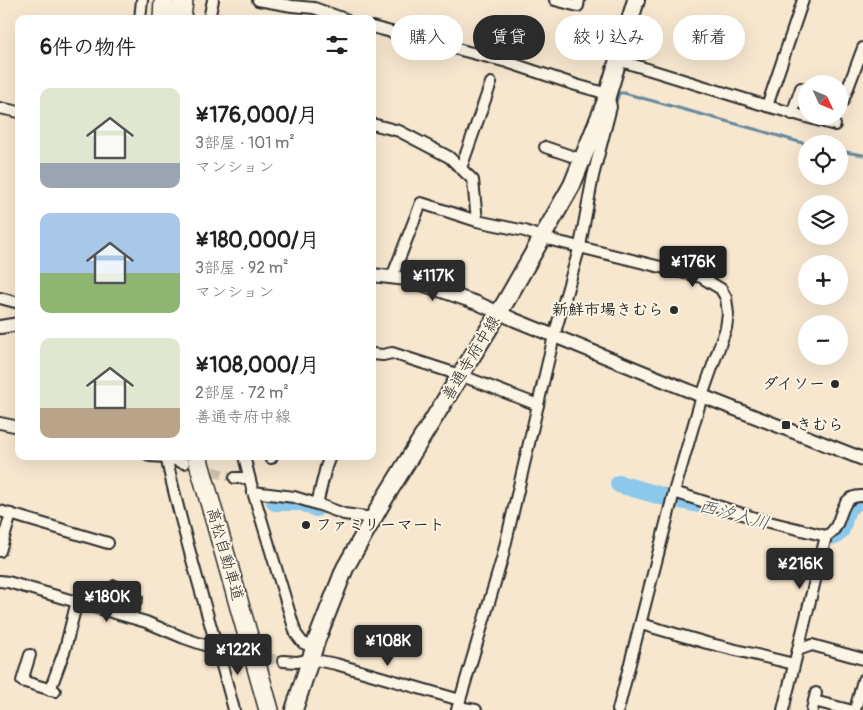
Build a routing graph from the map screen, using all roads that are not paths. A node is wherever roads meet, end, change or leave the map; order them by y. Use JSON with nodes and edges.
{"nodes":[{"id":1,"x":142,"y":0,"type":"edge"},
{"id":2,"x":164,"y":0,"type":"edge"},
{"id":3,"x":183,"y":0,"type":"edge"},
{"id":4,"x":213,"y":0,"type":"edge"},
{"id":5,"x":258,"y":0,"type":"edge"},
{"id":6,"x":554,"y":0,"type":"edge"},
{"id":7,"x":579,"y":0,"type":"edge"},
{"id":8,"x":636,"y":0,"type":"edge"},
{"id":9,"x":803,"y":0,"type":"edge"},
{"id":10,"x":140,"y":15,"type":"edge"},
{"id":11,"x":163,"y":15,"type":"edge"},
{"id":12,"x":181,"y":15,"type":"edge"},
{"id":13,"x":211,"y":15,"type":"edge"},
{"id":14,"x":334,"y":15,"type":"edge"},
{"id":15,"x":632,"y":15,"type":"edge"},
{"id":16,"x":376,"y":28,"type":"edge"},
{"id":17,"x":863,"y":48,"type":"edge"},
{"id":18,"x":618,"y":60,"type":"joint"},
{"id":19,"x":492,"y":83,"type":"dead end"},
{"id":20,"x":848,"y":88,"type":"edge"},
{"id":21,"x":608,"y":94,"type":"junction"},
{"id":22,"x":798,"y":97,"type":"edge"},
{"id":23,"x":767,"y":106,"type":"junction"},
{"id":24,"x":0,"y":108,"type":"edge"},
{"id":25,"x":15,"y":111,"type":"edge"},
{"id":26,"x":792,"y":114,"type":"junction"},
{"id":27,"x":376,"y":125,"type":"edge"},
{"id":28,"x":834,"y":126,"type":"dead end"},
{"id":29,"x":545,"y":147,"type":"dead end"},
{"id":30,"x":584,"y":160,"type":"junction"},
{"id":31,"x":461,"y":168,"type":"junction"},
{"id":32,"x":476,"y":221,"type":"junction"},
{"id":33,"x":543,"y":238,"type":"junction"},
{"id":34,"x":580,"y":246,"type":"junction"},
{"id":35,"x":376,"y":275,"type":"edge"},
{"id":36,"x":392,"y":277,"type":"junction"},
{"id":37,"x":0,"y":298,"type":"edge"},
{"id":38,"x":15,"y":303,"type":"edge"},
{"id":39,"x":498,"y":314,"type":"junction"},
{"id":40,"x":15,"y":325,"type":"edge"},
{"id":41,"x":0,"y":327,"type":"edge"},
{"id":42,"x":554,"y":336,"type":"junction"},
{"id":43,"x":376,"y":354,"type":"edge"},
{"id":44,"x":460,"y":375,"type":"junction"},
{"id":45,"x":702,"y":396,"type":"junction"},
{"id":46,"x":538,"y":405,"type":"junction"},
{"id":47,"x":0,"y":423,"type":"edge"},
{"id":48,"x":15,"y":427,"type":"edge"},
{"id":49,"x":863,"y":459,"type":"edge"},
{"id":50,"x":167,"y":460,"type":"edge"},
{"id":51,"x":191,"y":460,"type":"edge"},
{"id":52,"x":210,"y":460,"type":"edge"},
{"id":53,"x":245,"y":460,"type":"edge"},
{"id":54,"x":329,"y":460,"type":"edge"},
{"id":55,"x":234,"y":478,"type":"tunnel mouth"},
{"id":56,"x":249,"y":478,"type":"junction"},
{"id":57,"x":253,"y":492,"type":"junction"},
{"id":58,"x":674,"y":492,"type":"junction"},
{"id":59,"x":863,"y":496,"type":"edge"},
{"id":60,"x":317,"y":504,"type":"junction"},
{"id":61,"x":0,"y":511,"type":"edge"},
{"id":62,"x":11,"y":514,"type":"junction"},
{"id":63,"x":373,"y":518,"type":"junction"},
{"id":64,"x":826,"y":536,"type":"junction"},
{"id":65,"x":108,"y":543,"type":"dead end"},
{"id":66,"x":0,"y":551,"type":"edge"},
{"id":67,"x":0,"y":581,"type":"edge"},
{"id":68,"x":115,"y":586,"type":"dead end"},
{"id":69,"x":137,"y":598,"type":"dead end"},
{"id":70,"x":77,"y":601,"type":"junction"},
{"id":71,"x":108,"y":610,"type":"junction"},
{"id":72,"x":130,"y":617,"type":"junction"},
{"id":73,"x":641,"y":624,"type":"junction"},
{"id":74,"x":216,"y":649,"type":"junction"},
{"id":75,"x":798,"y":650,"type":"junction"},
{"id":76,"x":236,"y":652,"type":"tunnel mouth"},
{"id":77,"x":312,"y":653,"type":"junction"},
{"id":78,"x":30,"y":655,"type":"dead end"},
{"id":79,"x":863,"y":658,"type":"edge"},
{"id":80,"x":283,"y":661,"type":"tunnel mouth"},
{"id":81,"x":794,"y":664,"type":"junction"},
{"id":82,"x":863,"y":680,"type":"edge"},
{"id":83,"x":814,"y":701,"type":"edge"},
{"id":84,"x":458,"y":706,"type":"edge"},
{"id":85,"x":280,"y":708,"type":"edge"},
{"id":86,"x":234,"y":710,"type":"edge"},
{"id":87,"x":476,"y":710,"type":"edge"},
{"id":88,"x":618,"y":710,"type":"edge"},
{"id":89,"x":783,"y":710,"type":"edge"},
{"id":90,"x":849,"y":710,"type":"edge"},
{"id":91,"x":855,"y":710,"type":"edge"}],
"edges":[{"from":1,"to":10,"type":"street"},
{"from":2,"to":11,"type":"highway"},
{"from":3,"to":12,"type":"highway"},
{"from":4,"to":13,"type":"street"},
{"from":5,"to":14,"type":"street"},
{"from":6,"to":7,"type":"street"},
{"from":8,"to":15,"type":"main road","name":"善通寺府中線"},
{"from":9,"to":23,"type":"street"},
{"from":16,"to":21,"type":"street"},
{"from":17,"to":20,"type":"street"},
{"from":18,"to":21,"type":"main road","name":"善通寺府中線"},
{"from":18,"to":23,"type":"street"},
{"from":19,"to":31,"type":"street"},
{"from":21,"to":30,"type":"main road","name":"善通寺府中線"},
{"from":21,"to":34,"type":"street"},
{"from":22,"to":26,"type":"street"},
{"from":23,"to":26,"type":"street"},
{"from":24,"to":25,"type":"street"},
{"from":26,"to":28,"type":"street"},
{"from":27,"to":31,"type":"street"},
{"from":29,"to":30,"type":"street"},
{"from":30,"to":33,"type":"main road","name":"善通寺府中線"},
{"from":31,"to":32,"type":"street"},
{"from":32,"to":33,"type":"street"},
{"from":32,"to":36,"type":"street"},
{"from":33,"to":34,"type":"street"},
{"from":33,"to":39,"type":"main road","name":"善通寺府中線"},
{"from":34,"to":42,"type":"street"},
{"from":34,"to":45,"type":"street"},
{"from":35,"to":36,"type":"street"},
{"from":36,"to":39,"type":"street"},
{"from":37,"to":38,"type":"street"},
{"from":39,"to":42,"type":"street"},
{"from":39,"to":44,"type":"main road","name":"善通寺府中線"},
{"from":40,"to":41,"type":"street"},
{"from":42,"to":45,"type":"street"},
{"from":42,"to":46,"type":"street"},
{"from":43,"to":44,"type":"street"},
{"from":44,"to":46,"type":"street"},
{"from":44,"to":63,"type":"main road","name":"善通寺府中線"},
{"from":45,"to":49,"type":"street"},
{"from":45,"to":58,"type":"street"},
{"from":46,"to":84,"type":"street"},
{"from":47,"to":48,"type":"street"},
{"from":50,"to":74,"type":"street"},
{"from":51,"to":85,"type":"highway","name":"高松自動車道"},
{"from":52,"to":85,"type":"highway","name":"高松自動車道"},
{"from":53,"to":56,"type":"street"},
{"from":54,"to":60,"type":"street"},
{"from":55,"to":56,"type":"street"},
{"from":56,"to":57,"type":"street"},
{"from":57,"to":60,"type":"street"},
{"from":57,"to":77,"type":"street"},
{"from":58,"to":64,"type":"street"},
{"from":58,"to":73,"type":"street"},
{"from":59,"to":64,"type":"street"},
{"from":60,"to":63,"type":"street"},
{"from":61,"to":62,"type":"street"},
{"from":62,"to":65,"type":"street"},
{"from":62,"to":66,"type":"street"},
{"from":63,"to":77,"type":"main road","name":"善通寺府中線"},
{"from":64,"to":75,"type":"street"},
{"from":67,"to":70,"type":"street"},
{"from":68,"to":71,"type":"street"},
{"from":69,"to":72,"type":"street"},
{"from":70,"to":71,"type":"street"},
{"from":70,"to":78,"type":"street"},
{"from":71,"to":72,"type":"street"},
{"from":72,"to":74,"type":"street"},
{"from":73,"to":81,"type":"street"},
{"from":73,"to":88,"type":"street"},
{"from":74,"to":76,"type":"street"},
{"from":74,"to":86,"type":"street"},
{"from":75,"to":79,"type":"street"},
{"from":75,"to":81,"type":"street"},
{"from":77,"to":80,"type":"street"},
{"from":77,"to":84,"type":"street"},
{"from":77,"to":85,"type":"main road","name":"善通寺府中線"},
{"from":81,"to":89,"type":"street"},
{"from":82,"to":91,"type":"street"},
{"from":83,"to":90,"type":"street"},
{"from":84,"to":87,"type":"street"}]}
